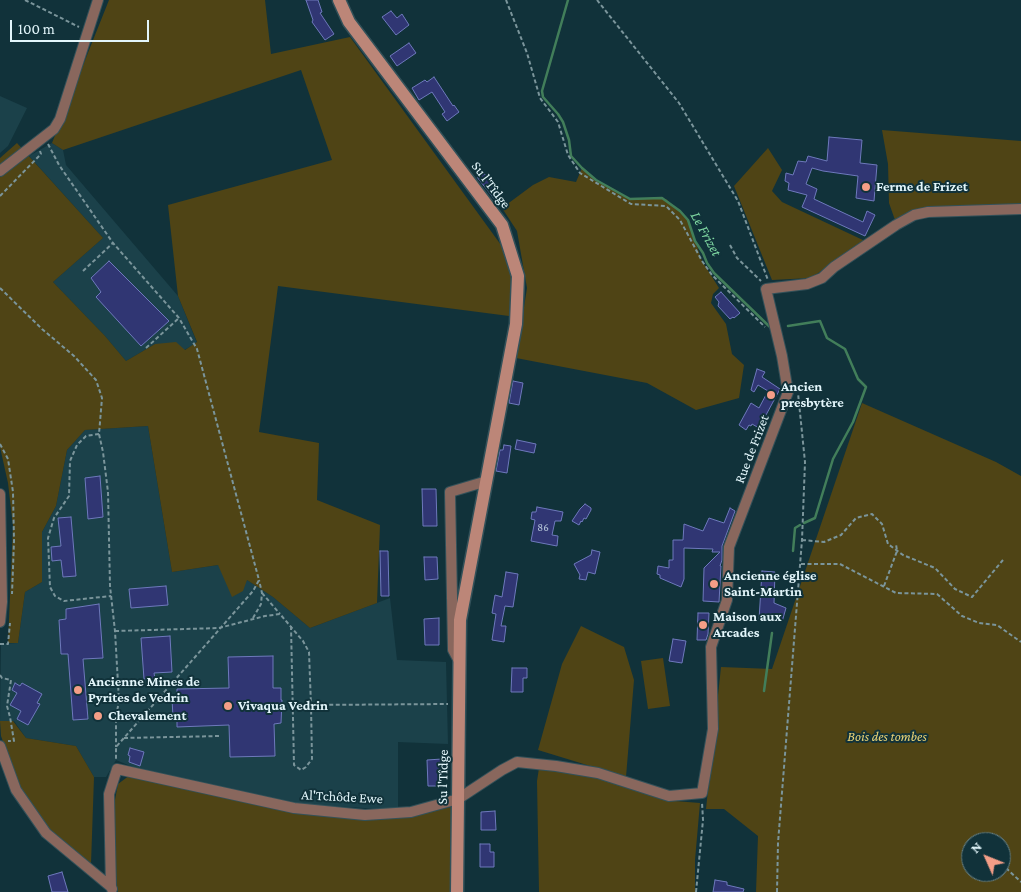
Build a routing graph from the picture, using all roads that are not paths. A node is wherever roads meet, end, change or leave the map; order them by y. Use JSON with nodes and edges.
{"nodes":[{"id":1,"x":98,"y":0,"type":"edge"},
{"id":2,"x":339,"y":0,"type":"edge"},
{"id":3,"x":0,"y":171,"type":"edge"},
{"id":4,"x":1021,"y":209,"type":"edge"},
{"id":5,"x":487,"y":481,"type":"junction"},
{"id":6,"x":0,"y":494,"type":"edge"},
{"id":7,"x":0,"y":622,"type":"edge"},
{"id":8,"x":460,"y":663,"type":"junction"},
{"id":9,"x":3,"y":743,"type":"edge"},
{"id":10,"x":702,"y":793,"type":"joint"},
{"id":11,"x":458,"y":799,"type":"junction"},
{"id":12,"x":112,"y":890,"type":"edge"},
{"id":13,"x":457,"y":892,"type":"edge"}],
"edges":[{"from":1,"to":3,"type":"street"},
{"from":2,"to":5,"type":"street","name":"Su l'Tîdge"},
{"from":4,"to":10,"type":"street","name":"Rue de Frizet"},
{"from":5,"to":8,"type":"street","name":"Su l'Tîdge"},
{"from":5,"to":8,"type":"street","name":"Su l'Tîdge"},
{"from":6,"to":7,"type":"street"},
{"from":8,"to":11,"type":"street","name":"Su l'Tîdge"},
{"from":9,"to":12,"type":"street"},
{"from":10,"to":11,"type":"street","name":"Al'Tchôde Ewe"},
{"from":11,"to":12,"type":"street","name":"Al'Tchôde Ewe"},
{"from":11,"to":13,"type":"street","name":"Su l'Tîdge"}]}
